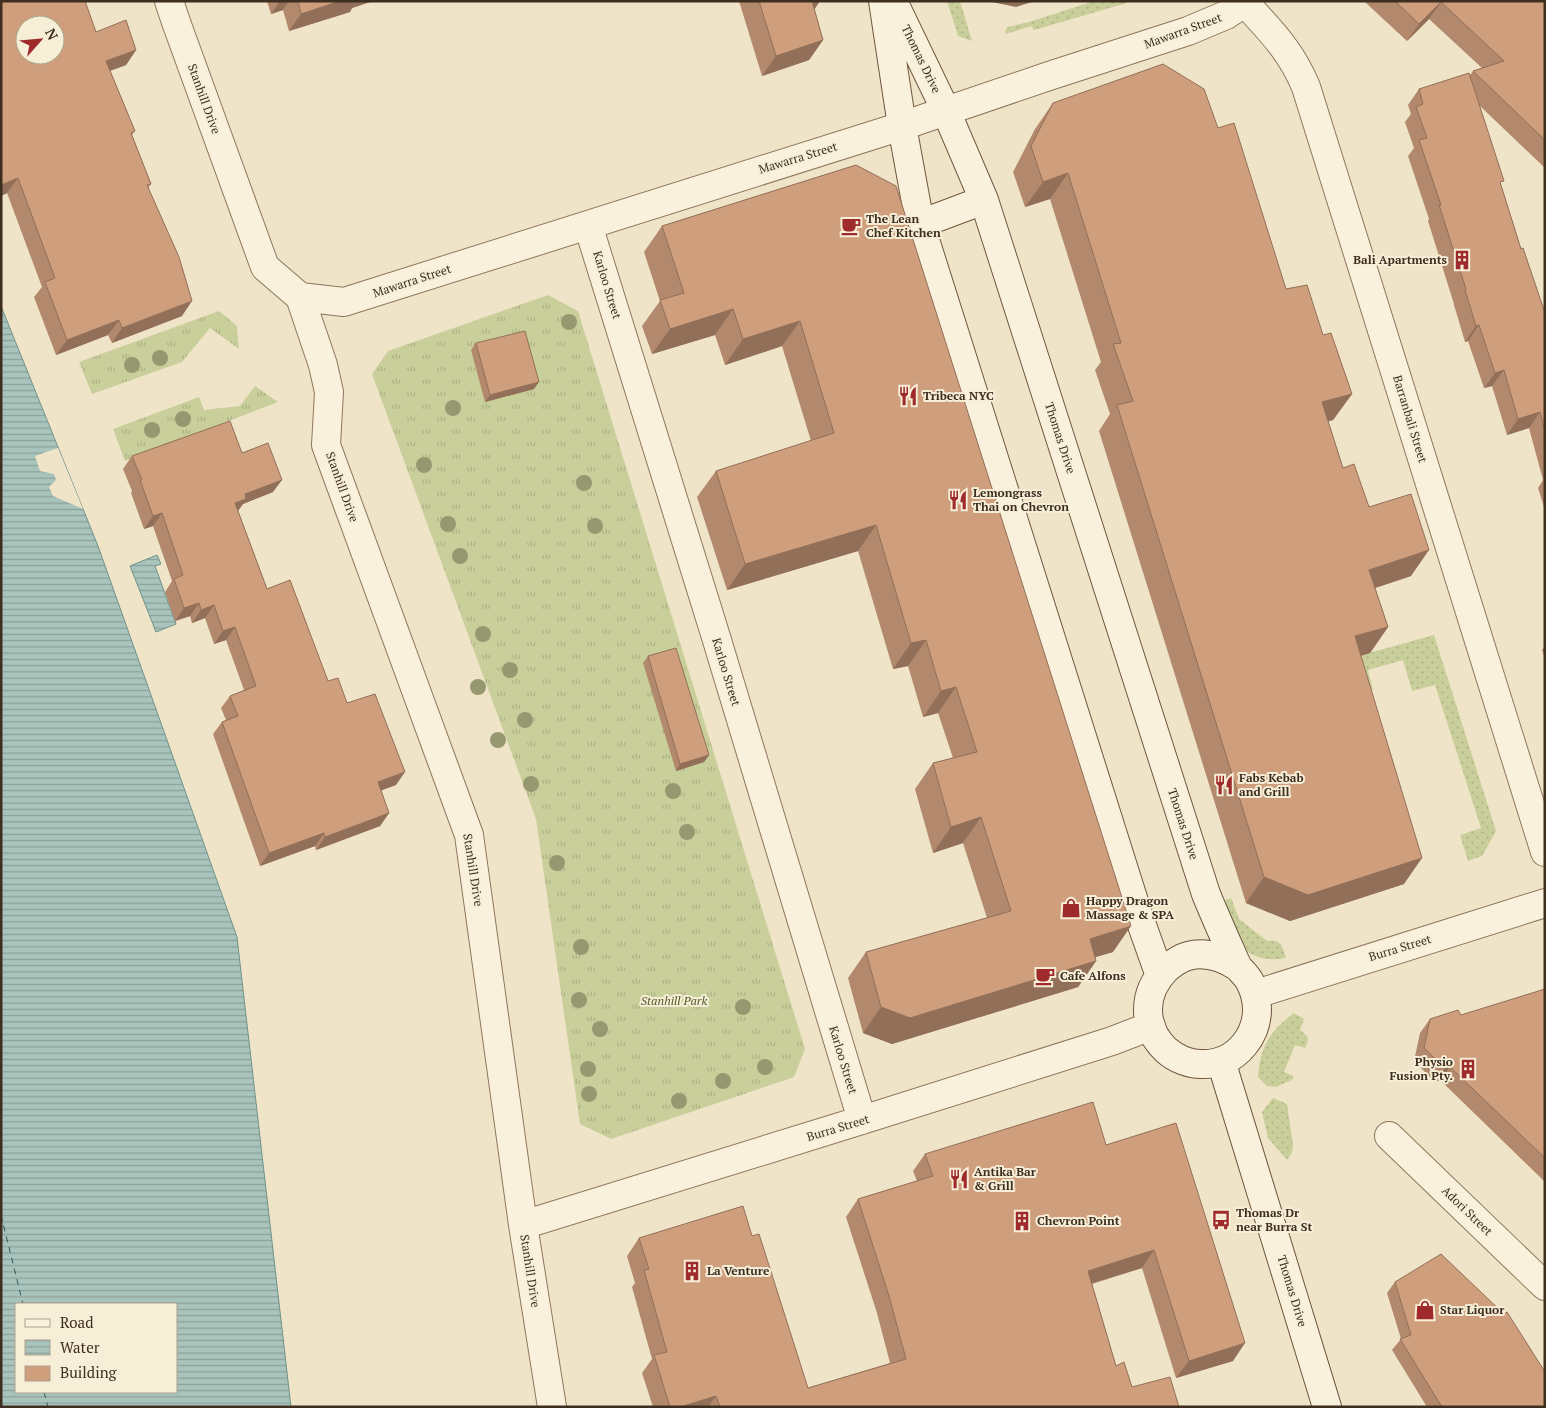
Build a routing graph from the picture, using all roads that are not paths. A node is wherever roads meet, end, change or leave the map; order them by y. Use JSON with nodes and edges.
{"nodes":[{"id":1,"x":169,"y":1,"type":"edge"},
{"id":2,"x":883,"y":1,"type":"edge"},
{"id":3,"x":893,"y":1,"type":"edge"},
{"id":4,"x":1246,"y":2,"type":"edge"},
{"id":5,"x":946,"y":111,"type":"junction"},
{"id":6,"x":902,"y":126,"type":"junction"},
{"id":7,"x":984,"y":200,"type":"junction"},
{"id":8,"x":588,"y":224,"type":"junction"},
{"id":9,"x":920,"y":224,"type":"junction"},
{"id":10,"x":300,"y":297,"type":"junction"},
{"id":11,"x":1545,"y":852,"type":"edge"},
{"id":12,"x":1545,"y":903,"type":"edge"},
{"id":13,"x":1238,"y":968,"type":"junction"},
{"id":14,"x":1160,"y":976,"type":"junction"},
{"id":15,"x":1256,"y":994,"type":"junction"},
{"id":16,"x":1151,"y":1026,"type":"junction"},
{"id":17,"x":1221,"y":1061,"type":"junction"},
{"id":18,"x":862,"y":1120,"type":"junction"},
{"id":19,"x":1388,"y":1136,"type":"dead end"},
{"id":20,"x":523,"y":1225,"type":"junction"},
{"id":21,"x":1545,"y":1286,"type":"edge"},
{"id":22,"x":552,"y":1407,"type":"edge"},
{"id":23,"x":1327,"y":1407,"type":"edge"}],
"edges":[{"from":1,"to":10,"type":"street","name":"Stanhill Drive"},
{"from":2,"to":6,"type":"street","name":"Thomas Drive"},
{"from":3,"to":5,"type":"street","name":"Thomas Drive"},
{"from":4,"to":5,"type":"street","name":"Mawarra Street"},
{"from":4,"to":11,"type":"street","name":"Barranbali Street"},
{"from":5,"to":6,"type":"street","name":"Mawarra Street"},
{"from":5,"to":7,"type":"street","name":"Thomas Drive"},
{"from":6,"to":8,"type":"street","name":"Mawarra Street"},
{"from":6,"to":9,"type":"street","name":"Thomas Drive"},
{"from":7,"to":9,"type":"street"},
{"from":7,"to":13,"type":"street","name":"Thomas Drive"},
{"from":8,"to":10,"type":"street","name":"Mawarra Street"},
{"from":8,"to":18,"type":"street","name":"Karloo Street"},
{"from":9,"to":14,"type":"street","name":"Thomas Drive"},
{"from":10,"to":20,"type":"street","name":"Stanhill Drive"},
{"from":12,"to":15,"type":"street","name":"Burra Street"},
{"from":13,"to":14,"type":"street","name":"Thomas Drive"},
{"from":13,"to":15,"type":"street","name":"Thomas Drive"},
{"from":14,"to":16,"type":"street","name":"Thomas Drive"},
{"from":15,"to":17,"type":"street","name":"Thomas Drive"},
{"from":16,"to":17,"type":"street","name":"Thomas Drive"},
{"from":16,"to":18,"type":"street","name":"Burra Street"},
{"from":17,"to":23,"type":"street","name":"Thomas Drive"},
{"from":18,"to":20,"type":"street","name":"Burra Street"},
{"from":19,"to":21,"type":"street","name":"Adori Street"},
{"from":20,"to":22,"type":"street","name":"Stanhill Drive"}]}
